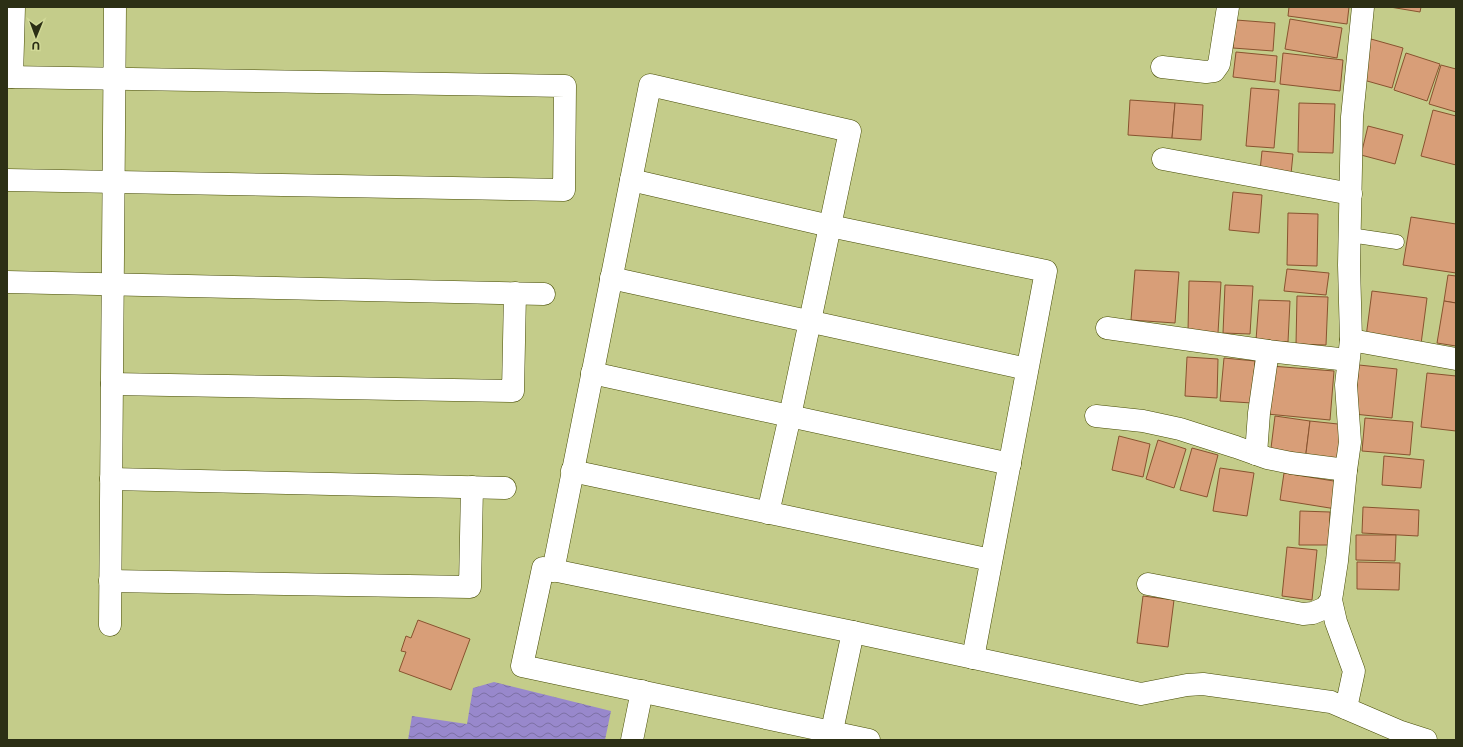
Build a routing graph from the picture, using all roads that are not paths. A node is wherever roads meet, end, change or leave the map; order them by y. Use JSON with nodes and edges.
{"nodes":[{"id":1,"x":14,"y":7,"type":"edge"},
{"id":2,"x":115,"y":7,"type":"edge"},
{"id":3,"x":1228,"y":7,"type":"edge"},
{"id":4,"x":1363,"y":7,"type":"edge"},
{"id":5,"x":1162,"y":67,"type":"dead end"},
{"id":6,"x":10,"y":77,"type":"edge"},
{"id":7,"x":115,"y":79,"type":"junction"},
{"id":8,"x":1163,"y":159,"type":"dead end"},
{"id":9,"x":7,"y":180,"type":"edge"},
{"id":10,"x":631,"y":180,"type":"junction"},
{"id":11,"x":114,"y":182,"type":"junction"},
{"id":12,"x":1351,"y":194,"type":"junction"},
{"id":13,"x":830,"y":226,"type":"junction"},
{"id":14,"x":1350,"y":235,"type":"junction"},
{"id":15,"x":1397,"y":242,"type":"dead end"},
{"id":16,"x":611,"y":278,"type":"junction"},
{"id":17,"x":7,"y":282,"type":"edge"},
{"id":18,"x":113,"y":284,"type":"junction"},
{"id":19,"x":515,"y":293,"type":"junction"},
{"id":20,"x":544,"y":294,"type":"dead end"},
{"id":21,"x":810,"y":322,"type":"junction"},
{"id":22,"x":1107,"y":328,"type":"dead end"},
{"id":23,"x":1349,"y":350,"type":"junction"},
{"id":24,"x":1268,"y":351,"type":"junction"},
{"id":25,"x":1456,"y":359,"type":"edge"},
{"id":26,"x":1027,"y":369,"type":"junction"},
{"id":27,"x":592,"y":373,"type":"junction"},
{"id":28,"x":112,"y":384,"type":"junction"},
{"id":29,"x":790,"y":416,"type":"junction"},
{"id":30,"x":1096,"y":416,"type":"dead end"},
{"id":31,"x":1256,"y":454,"type":"junction"},
{"id":32,"x":1010,"y":464,"type":"junction"},
{"id":33,"x":1346,"y":470,"type":"junction"},
{"id":34,"x":572,"y":471,"type":"junction"},
{"id":35,"x":111,"y":479,"type":"junction"},
{"id":36,"x":472,"y":487,"type":"junction"},
{"id":37,"x":505,"y":488,"type":"dead end"},
{"id":38,"x":768,"y":513,"type":"junction"},
{"id":39,"x":991,"y":560,"type":"junction"},
{"id":40,"x":553,"y":571,"type":"junction"},
{"id":41,"x":110,"y":581,"type":"junction"},
{"id":42,"x":1148,"y":584,"type":"dead end"},
{"id":43,"x":1331,"y":600,"type":"junction"},
{"id":44,"x":110,"y":625,"type":"dead end"},
{"id":45,"x":853,"y":632,"type":"junction"},
{"id":46,"x":973,"y":658,"type":"junction"},
{"id":47,"x":642,"y":691,"type":"junction"},
{"id":48,"x":1346,"y":708,"type":"junction"},
{"id":49,"x":831,"y":736,"type":"edge"},
{"id":50,"x":632,"y":740,"type":"edge"},
{"id":51,"x":869,"y":740,"type":"edge"},
{"id":52,"x":1426,"y":740,"type":"edge"}],
"edges":[{"from":1,"to":6,"type":"street"},
{"from":2,"to":7,"type":"street"},
{"from":3,"to":5,"type":"street"},
{"from":4,"to":12,"type":"street"},
{"from":6,"to":7,"type":"street"},
{"from":7,"to":11,"type":"street"},
{"from":7,"to":11,"type":"street"},
{"from":8,"to":12,"type":"street"},
{"from":9,"to":11,"type":"street"},
{"from":10,"to":13,"type":"street"},
{"from":10,"to":13,"type":"street"},
{"from":10,"to":16,"type":"street"},
{"from":11,"to":18,"type":"street"},
{"from":12,"to":14,"type":"street"},
{"from":13,"to":21,"type":"street"},
{"from":13,"to":26,"type":"street"},
{"from":14,"to":15,"type":"lane"},
{"from":14,"to":23,"type":"street"},
{"from":16,"to":21,"type":"street"},
{"from":16,"to":27,"type":"street"},
{"from":17,"to":18,"type":"street"},
{"from":18,"to":19,"type":"street"},
{"from":18,"to":28,"type":"street"},
{"from":19,"to":20,"type":"street"},
{"from":19,"to":28,"type":"street"},
{"from":21,"to":26,"type":"street"},
{"from":21,"to":29,"type":"street"},
{"from":22,"to":24,"type":"street"},
{"from":23,"to":24,"type":"street"},
{"from":23,"to":25,"type":"street"},
{"from":23,"to":33,"type":"street"},
{"from":24,"to":31,"type":"street"},
{"from":26,"to":32,"type":"street"},
{"from":27,"to":29,"type":"street"},
{"from":27,"to":34,"type":"street"},
{"from":28,"to":35,"type":"street"},
{"from":29,"to":32,"type":"street"},
{"from":29,"to":38,"type":"street"},
{"from":30,"to":31,"type":"street"},
{"from":31,"to":33,"type":"street"},
{"from":32,"to":39,"type":"street"},
{"from":33,"to":43,"type":"street"},
{"from":34,"to":38,"type":"street"},
{"from":34,"to":40,"type":"street"},
{"from":35,"to":36,"type":"street"},
{"from":35,"to":41,"type":"street"},
{"from":36,"to":37,"type":"street"},
{"from":36,"to":41,"type":"street"},
{"from":38,"to":39,"type":"street"},
{"from":39,"to":46,"type":"street"},
{"from":40,"to":45,"type":"street"},
{"from":40,"to":47,"type":"street"},
{"from":41,"to":44,"type":"street"},
{"from":42,"to":43,"type":"street"},
{"from":43,"to":48,"type":"street"},
{"from":45,"to":46,"type":"street"},
{"from":45,"to":49,"type":"street"},
{"from":46,"to":48,"type":"street"},
{"from":47,"to":49,"type":"street"},
{"from":47,"to":50,"type":"street"},
{"from":48,"to":52,"type":"street"},
{"from":49,"to":51,"type":"street"}]}
